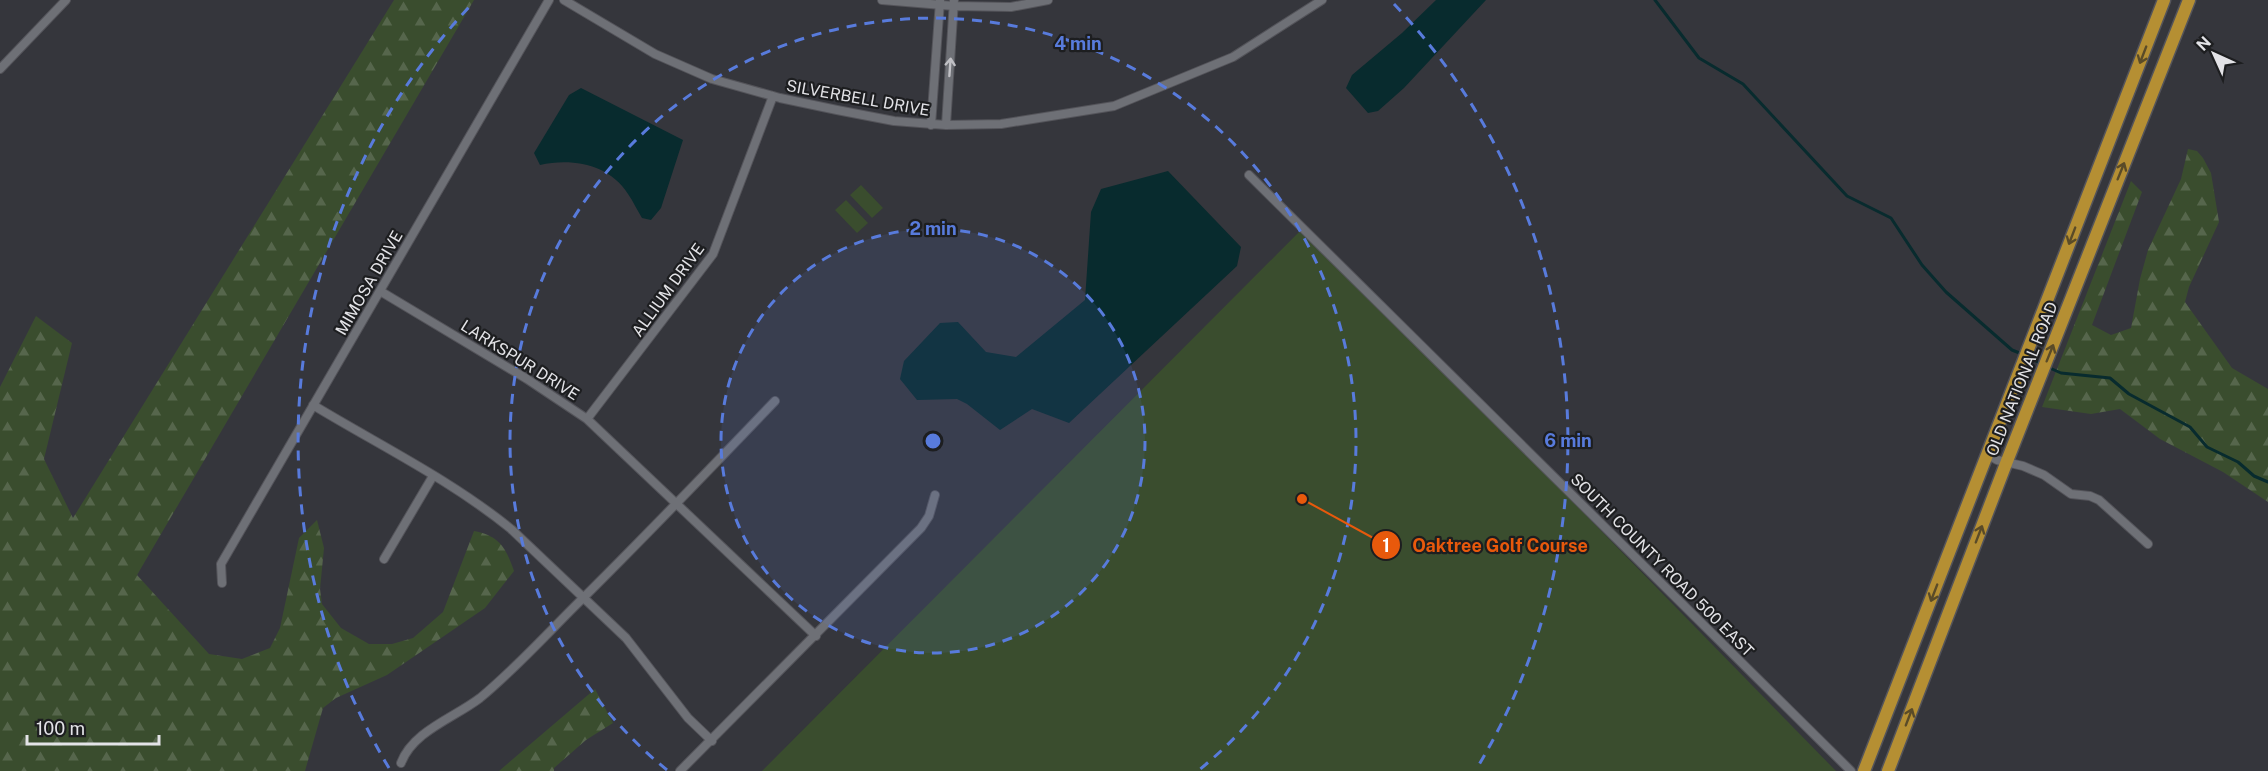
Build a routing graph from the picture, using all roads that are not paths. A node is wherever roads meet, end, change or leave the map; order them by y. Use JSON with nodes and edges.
{"nodes":[{"id":1,"x":66,"y":0,"type":"edge"},
{"id":2,"x":549,"y":0,"type":"edge"},
{"id":3,"x":564,"y":0,"type":"edge"},
{"id":4,"x":882,"y":0,"type":"edge"},
{"id":5,"x":1048,"y":0,"type":"edge"},
{"id":6,"x":1322,"y":0,"type":"edge"},
{"id":7,"x":2164,"y":0,"type":"edge"},
{"id":8,"x":2189,"y":0,"type":"edge"},
{"id":9,"x":940,"y":2,"type":"edge"},
{"id":10,"x":954,"y":3,"type":"edge"},
{"id":11,"x":0,"y":69,"type":"edge"},
{"id":12,"x":773,"y":96,"type":"junction"},
{"id":13,"x":931,"y":125,"type":"junction"},
{"id":14,"x":946,"y":125,"type":"junction"},
{"id":15,"x":1249,"y":175,"type":"dead end"},
{"id":16,"x":380,"y":291,"type":"junction"},
{"id":17,"x":775,"y":400,"type":"dead end"},
{"id":18,"x":313,"y":405,"type":"junction"},
{"id":19,"x":587,"y":419,"type":"junction"},
{"id":20,"x":1988,"y":456,"type":"junction"},
{"id":21,"x":2007,"y":461,"type":"junction"},
{"id":22,"x":433,"y":476,"type":"junction"},
{"id":23,"x":935,"y":495,"type":"dead end"},
{"id":24,"x":677,"y":503,"type":"junction"},
{"id":25,"x":2148,"y":544,"type":"dead end"},
{"id":26,"x":384,"y":559,"type":"dead end"},
{"id":27,"x":222,"y":583,"type":"dead end"},
{"id":28,"x":583,"y":598,"type":"junction"},
{"id":29,"x":816,"y":636,"type":"junction"},
{"id":30,"x":712,"y":741,"type":"junction"},
{"id":31,"x":401,"y":763,"type":"dead end"},
{"id":32,"x":680,"y":771,"type":"edge"},
{"id":33,"x":1851,"y":771,"type":"edge"},
{"id":34,"x":1864,"y":771,"type":"edge"},
{"id":35,"x":1888,"y":771,"type":"edge"}],
"edges":[{"from":1,"to":11,"type":"street"},
{"from":2,"to":16,"type":"street","name":"MIMOSA DRIVE"},
{"from":3,"to":12,"type":"street","name":"SILVERBELL DRIVE"},
{"from":4,"to":9,"type":"street"},
{"from":5,"to":10,"type":"street"},
{"from":6,"to":14,"type":"street","name":"SILVERBELL DRIVE"},
{"from":7,"to":20,"type":"main road","name":"OLD NATIONAL ROAD","one_way":true},
{"from":21,"to":8,"type":"main road","name":"OLD NATIONAL ROAD","one_way":true},
{"from":9,"to":10,"type":"street"},
{"from":9,"to":13,"type":"street"},
{"from":14,"to":10,"type":"street","one_way":true},
{"from":12,"to":13,"type":"street","name":"SILVERBELL DRIVE"},
{"from":12,"to":19,"type":"street","name":"ALLIUM DRIVE"},
{"from":13,"to":14,"type":"street","name":"SILVERBELL DRIVE"},
{"from":15,"to":33,"type":"street","name":"SOUTH COUNTY ROAD 500 EAST"},
{"from":16,"to":18,"type":"street","name":"MIMOSA DRIVE"},
{"from":16,"to":19,"type":"street","name":"LARKSPUR DRIVE"},
{"from":17,"to":24,"type":"street"},
{"from":18,"to":22,"type":"street"},
{"from":18,"to":27,"type":"street","name":"MIMOSA DRIVE"},
{"from":19,"to":24,"type":"street","name":"LARKSPUR DRIVE"},
{"from":20,"to":21,"type":"street"},
{"from":20,"to":34,"type":"main road","name":"OLD NATIONAL ROAD","one_way":true},
{"from":21,"to":25,"type":"street"},
{"from":35,"to":21,"type":"main road","name":"OLD NATIONAL ROAD","one_way":true},
{"from":22,"to":26,"type":"street"},
{"from":22,"to":28,"type":"street"},
{"from":23,"to":29,"type":"street"},
{"from":24,"to":28,"type":"street"},
{"from":24,"to":29,"type":"street","name":"LARKSPUR DRIVE"},
{"from":28,"to":30,"type":"street"},
{"from":28,"to":31,"type":"street"},
{"from":29,"to":30,"type":"street"},
{"from":30,"to":32,"type":"street"}]}
